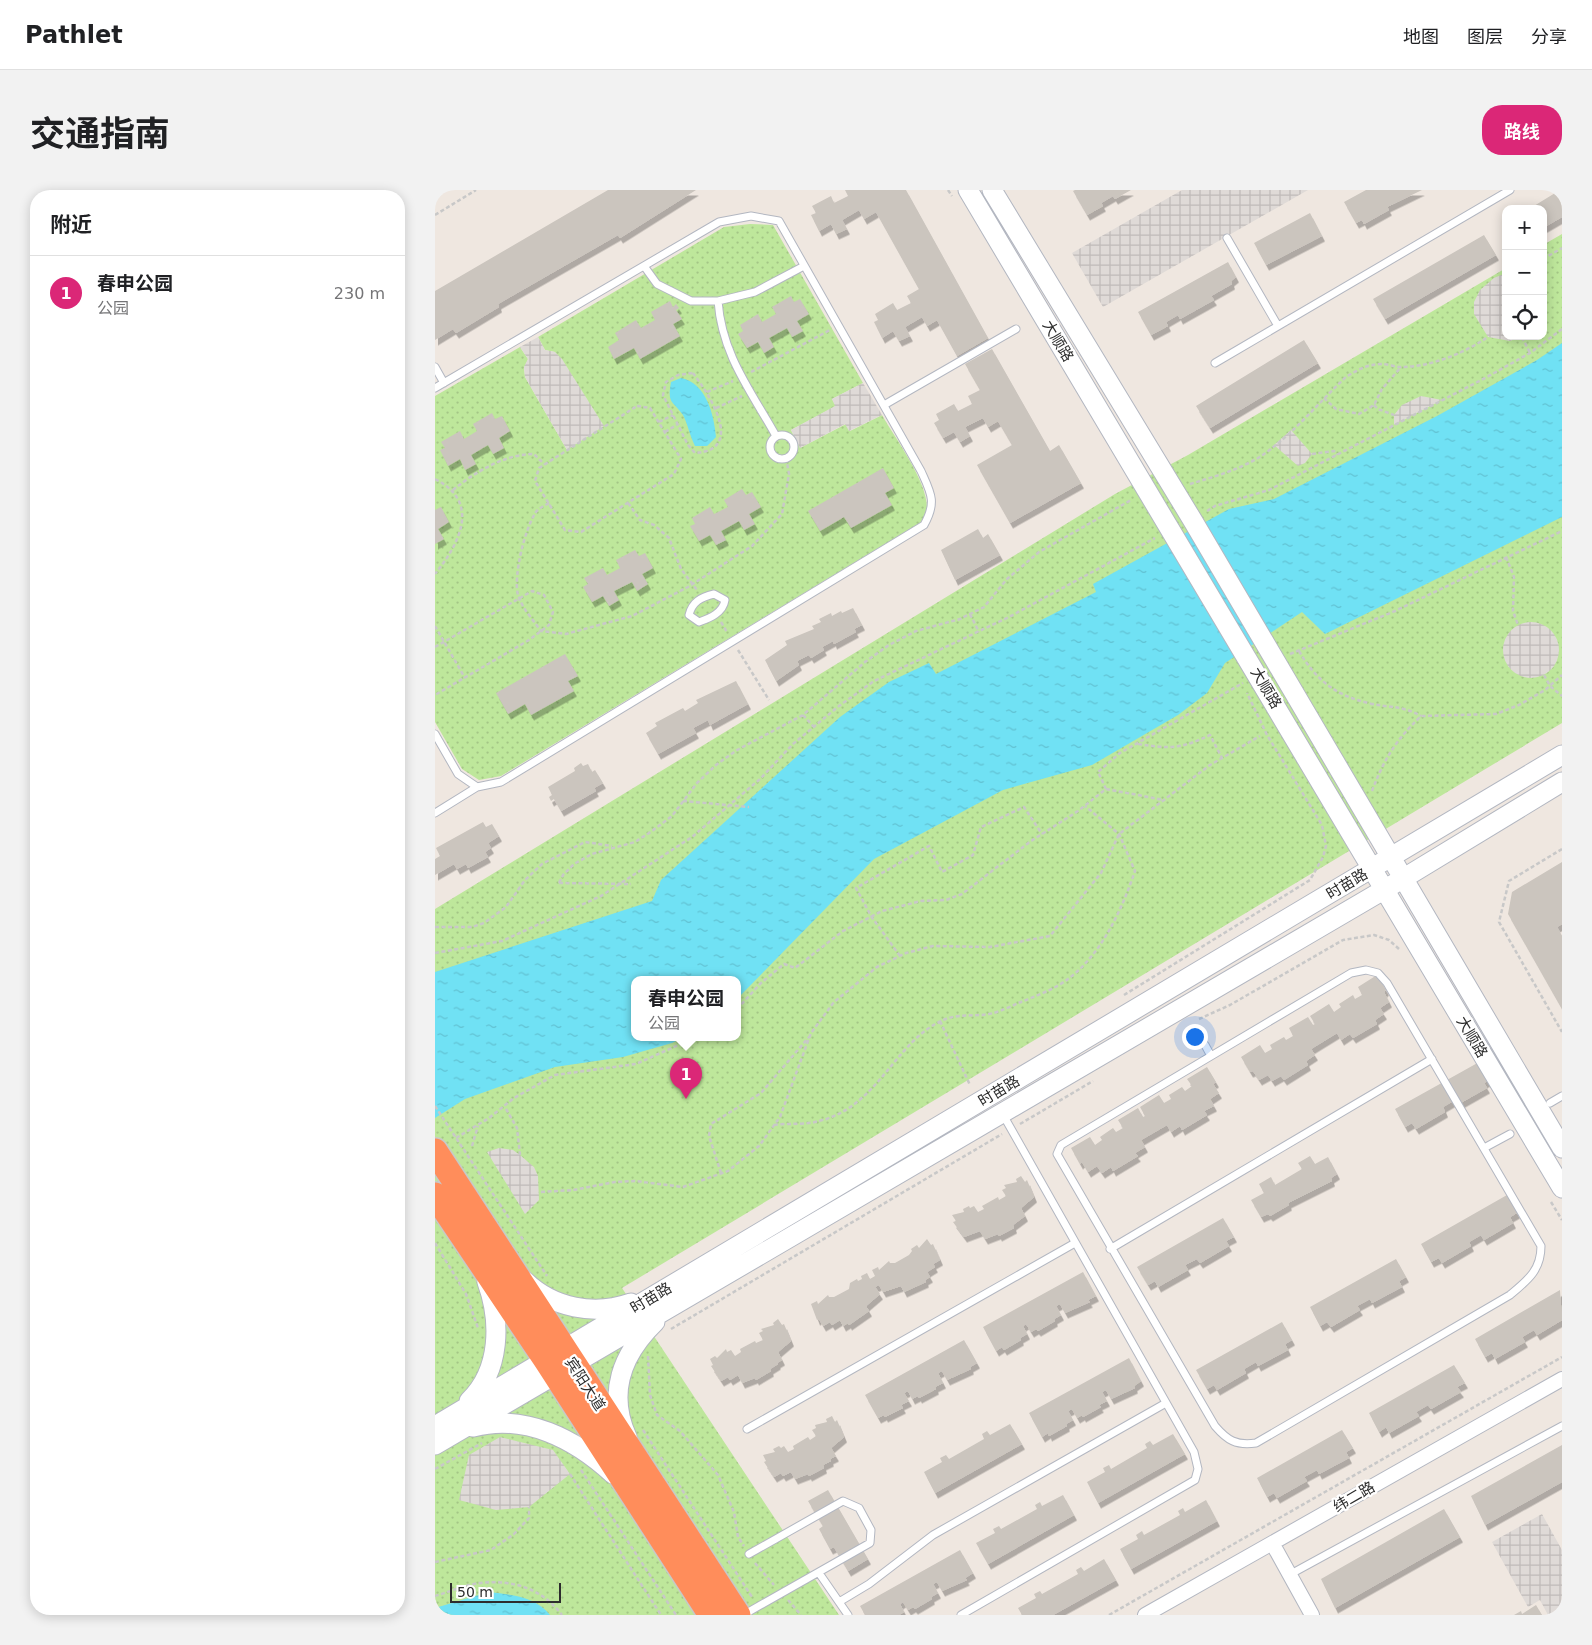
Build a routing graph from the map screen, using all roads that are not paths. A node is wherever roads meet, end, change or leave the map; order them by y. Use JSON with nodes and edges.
{"nodes":[{"id":1,"x":992,"y":190,"type":"edge"},
{"id":2,"x":1509,"y":190,"type":"edge"},
{"id":3,"x":961,"y":194,"type":"edge"},
{"id":4,"x":1227,"y":238,"type":"dead end"},
{"id":5,"x":644,"y":266,"type":"junction"},
{"id":6,"x":805,"y":266,"type":"junction"},
{"id":7,"x":718,"y":301,"type":"junction"},
{"id":8,"x":1278,"y":326,"type":"junction"},
{"id":9,"x":1016,"y":330,"type":"dead end"},
{"id":10,"x":1215,"y":363,"type":"dead end"},
{"id":11,"x":435,"y":367,"type":"edge"},
{"id":12,"x":444,"y":383,"type":"junction"},
{"id":13,"x":435,"y":388,"type":"edge"},
{"id":14,"x":883,"y":405,"type":"junction"},
{"id":15,"x":776,"y":436,"type":"junction"},
{"id":16,"x":717,"y":614,"type":"joint"},
{"id":17,"x":435,"y":734,"type":"edge"},
{"id":18,"x":1562,"y":756,"type":"edge"},
{"id":19,"x":1562,"y":782,"type":"edge"},
{"id":20,"x":477,"y":786,"type":"junction"},
{"id":21,"x":435,"y":813,"type":"edge"},
{"id":22,"x":1392,"y":858,"type":"junction"},
{"id":23,"x":1373,"y":869,"type":"junction"},
{"id":24,"x":1404,"y":878,"type":"junction"},
{"id":25,"x":1205,"y":1045,"type":"dead end"},
{"id":26,"x":1211,"y":1056,"type":"junction"},
{"id":27,"x":1432,"y":1059,"type":"junction"},
{"id":28,"x":1562,"y":1096,"type":"edge"},
{"id":29,"x":1550,"y":1103,"type":"dead end"},
{"id":30,"x":1006,"y":1120,"type":"dead end"},
{"id":31,"x":1510,"y":1134,"type":"dead end"},
{"id":32,"x":1484,"y":1148,"type":"junction"},
{"id":33,"x":1562,"y":1148,"type":"edge"},
{"id":34,"x":443,"y":1154,"type":"edge"},
{"id":35,"x":1562,"y":1188,"type":"edge"},
{"id":36,"x":435,"y":1195,"type":"edge"},
{"id":37,"x":1075,"y":1243,"type":"junction"},
{"id":38,"x":1111,"y":1249,"type":"junction"},
{"id":39,"x":491,"y":1258,"type":"junction"},
{"id":40,"x":669,"y":1297,"type":"junction"},
{"id":41,"x":559,"y":1362,"type":"junction"},
{"id":42,"x":1562,"y":1379,"type":"edge"},
{"id":43,"x":1166,"y":1403,"type":"junction"},
{"id":44,"x":456,"y":1423,"type":"junction"},
{"id":45,"x":435,"y":1426,"type":"edge"},
{"id":46,"x":1562,"y":1426,"type":"edge"},
{"id":47,"x":747,"y":1429,"type":"dead end"},
{"id":48,"x":435,"y":1445,"type":"edge"},
{"id":49,"x":635,"y":1478,"type":"junction"},
{"id":50,"x":1275,"y":1550,"type":"dead end"},
{"id":51,"x":749,"y":1554,"type":"road end"},
{"id":52,"x":819,"y":1573,"type":"junction"},
{"id":53,"x":1289,"y":1575,"type":"junction"},
{"id":54,"x":839,"y":1602,"type":"junction"},
{"id":55,"x":711,"y":1615,"type":"edge"},
{"id":56,"x":738,"y":1615,"type":"edge"},
{"id":57,"x":743,"y":1615,"type":"edge"},
{"id":58,"x":848,"y":1615,"type":"edge"},
{"id":59,"x":961,"y":1615,"type":"edge"},
{"id":60,"x":1145,"y":1615,"type":"edge"},
{"id":61,"x":1312,"y":1615,"type":"edge"}],
"edges":[{"from":1,"to":22,"type":"street","name":"大顺路"},
{"from":2,"to":8,"type":"lane"},
{"from":3,"to":23,"type":"street","name":"大顺路"},
{"from":4,"to":8,"type":"lane"},
{"from":5,"to":6,"type":"lane"},
{"from":5,"to":7,"type":"lane"},
{"from":5,"to":12,"type":"lane"},
{"from":6,"to":7,"type":"lane"},
{"from":6,"to":14,"type":"lane"},
{"from":7,"to":15,"type":"lane"},
{"from":8,"to":10,"type":"lane"},
{"from":9,"to":14,"type":"lane"},
{"from":11,"to":12,"type":"lane"},
{"from":12,"to":13,"type":"lane"},
{"from":14,"to":20,"type":"lane"},
{"from":15,"to":15,"type":"lane"},
{"from":16,"to":16,"type":"lane"},
{"from":17,"to":20,"type":"lane"},
{"from":18,"to":22,"type":"street","name":"时苗路"},
{"from":19,"to":24,"type":"street","name":"时苗路"},
{"from":20,"to":21,"type":"lane"},
{"from":22,"to":23,"type":"street","name":"时苗路"},
{"from":22,"to":24,"type":"street","name":"大顺路"},
{"from":23,"to":35,"type":"street","name":"大顺路"},
{"from":23,"to":40,"type":"street","name":"时苗路"},
{"from":24,"to":33,"type":"street","name":"大顺路"},
{"from":24,"to":40,"type":"street","name":"时苗路"},
{"from":25,"to":26,"type":"lane"},
{"from":26,"to":27,"type":"lane"},
{"from":26,"to":38,"type":"lane"},
{"from":27,"to":32,"type":"lane"},
{"from":27,"to":38,"type":"lane"},
{"from":28,"to":29,"type":"lane"},
{"from":30,"to":37,"type":"lane"},
{"from":31,"to":32,"type":"lane"},
{"from":32,"to":38,"type":"lane"},
{"from":34,"to":39,"type":"highway","name":"宾阳大道"},
{"from":36,"to":39,"type":"highway","name":"宾阳大道"},
{"from":37,"to":43,"type":"lane"},
{"from":37,"to":47,"type":"lane"},
{"from":39,"to":40,"type":"street"},
{"from":39,"to":41,"type":"highway","name":"宾阳大道"},
{"from":39,"to":44,"type":"street"},
{"from":40,"to":41,"type":"street","name":"时苗路"},
{"from":40,"to":49,"type":"street"},
{"from":41,"to":44,"type":"street","name":"时苗路"},
{"from":41,"to":49,"type":"highway","name":"宾阳大道"},
{"from":42,"to":60,"type":"street","name":"纬二路"},
{"from":43,"to":54,"type":"lane"},
{"from":43,"to":59,"type":"lane"},
{"from":44,"to":45,"type":"street","name":"时苗路"},
{"from":44,"to":48,"type":"street","name":"时苗路"},
{"from":44,"to":49,"type":"street"},
{"from":46,"to":53,"type":"lane"},
{"from":49,"to":55,"type":"highway","name":"宾阳大道"},
{"from":49,"to":56,"type":"highway","name":"宾阳大道"},
{"from":50,"to":53,"type":"street"},
{"from":51,"to":52,"type":"lane"},
{"from":52,"to":54,"type":"lane"},
{"from":52,"to":57,"type":"lane"},
{"from":53,"to":61,"type":"street"},
{"from":54,"to":58,"type":"lane"}]}
